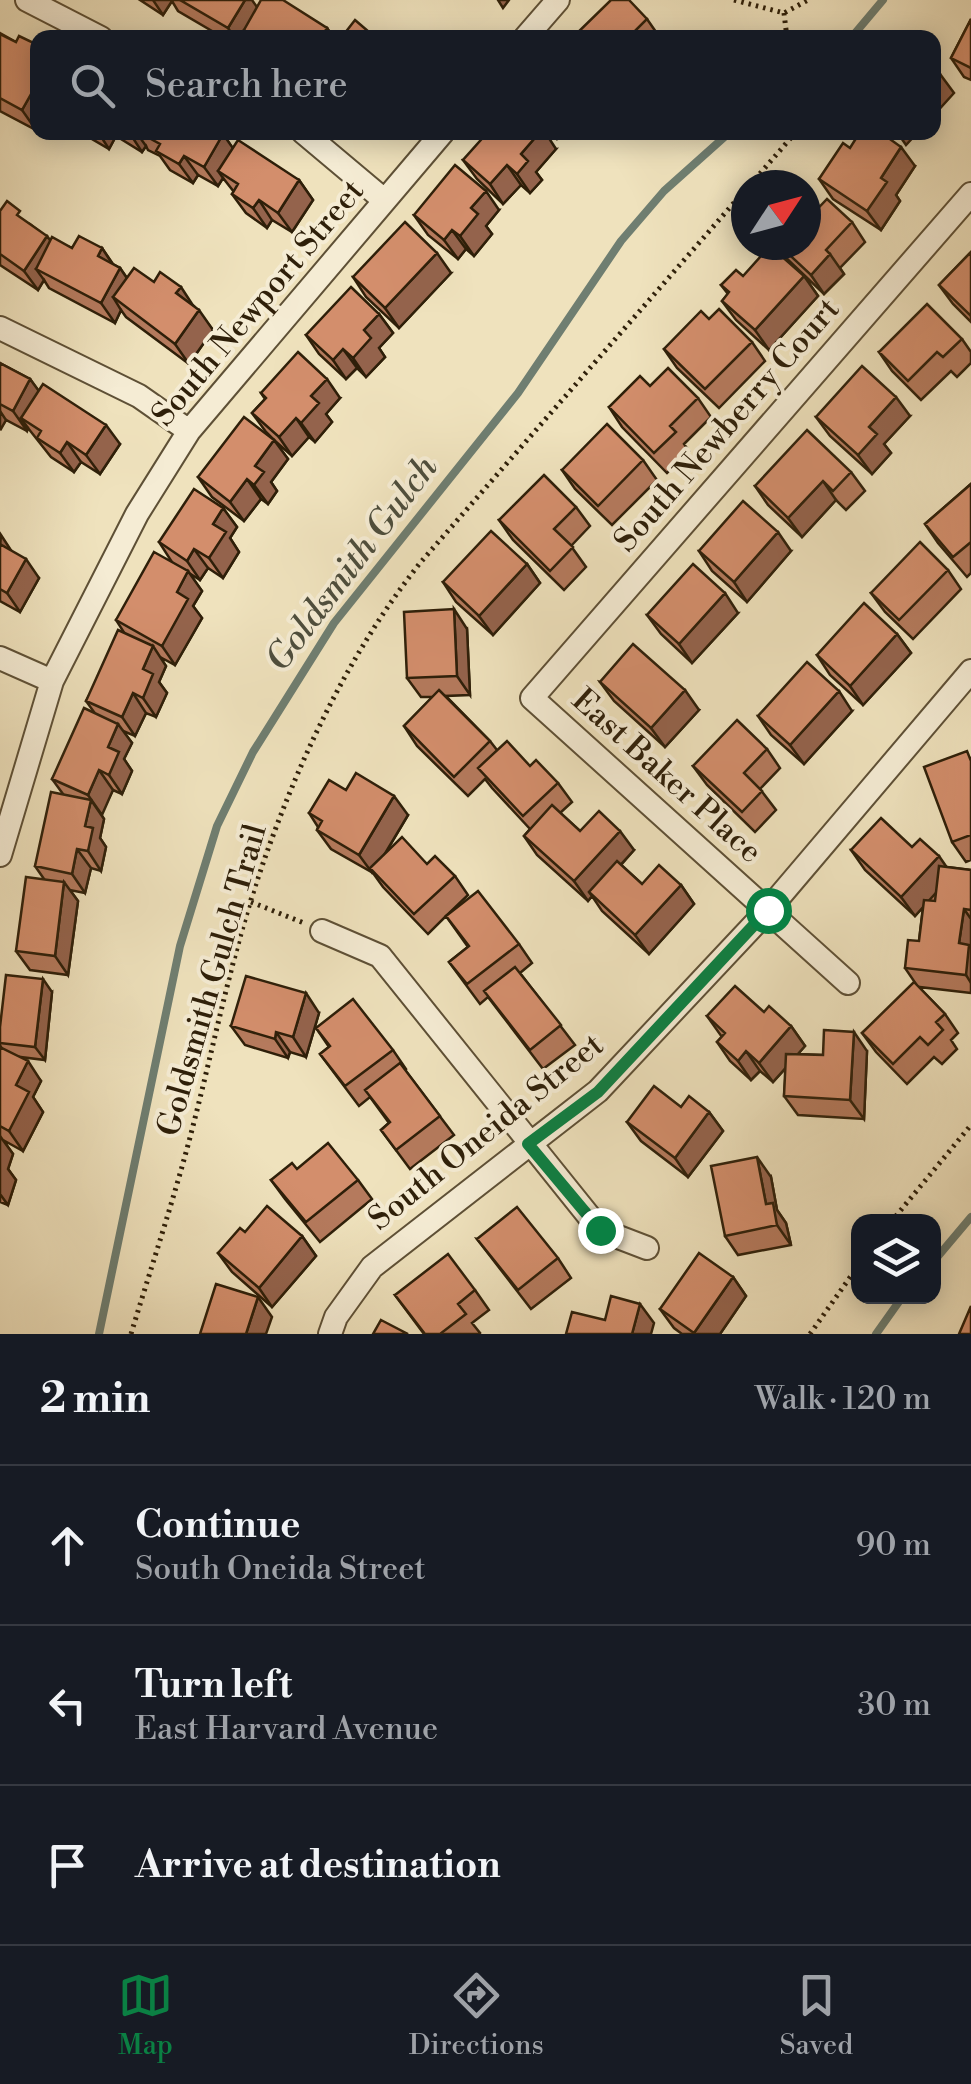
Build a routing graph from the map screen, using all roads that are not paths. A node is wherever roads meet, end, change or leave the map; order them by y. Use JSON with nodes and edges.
{"nodes":[{"id":1,"x":27,"y":0,"type":"edge"},
{"id":2,"x":558,"y":0,"type":"edge"},
{"id":3,"x":85,"y":30,"type":"edge"},
{"id":4,"x":533,"y":30,"type":"edge"},
{"id":5,"x":313,"y":140,"type":"edge"},
{"id":6,"x":436,"y":140,"type":"edge"},
{"id":7,"x":971,"y":194,"type":"edge"},
{"id":8,"x":384,"y":200,"type":"junction"},
{"id":9,"x":0,"y":328,"type":"edge"},
{"id":10,"x":189,"y":431,"type":"junction"},
{"id":11,"x":0,"y":658,"type":"edge"},
{"id":12,"x":52,"y":681,"type":"junction"},
{"id":13,"x":967,"y":684,"type":"edge"},
{"id":14,"x":532,"y":698,"type":"joint"},
{"id":15,"x":0,"y":855,"type":"edge"},
{"id":16,"x":768,"y":910,"type":"junction"},
{"id":17,"x":322,"y":931,"type":"dead end"},
{"id":18,"x":848,"y":983,"type":"dead end"},
{"id":19,"x":528,"y":1144,"type":"junction"},
{"id":20,"x":648,"y":1248,"type":"dead end"},
{"id":21,"x":330,"y":1334,"type":"edge"}],
"edges":[{"from":1,"to":3,"type":"street"},
{"from":2,"to":4,"type":"street"},
{"from":5,"to":8,"type":"street"},
{"from":6,"to":8,"type":"street","name":"South Newport Street"},
{"from":7,"to":14,"type":"street","name":"South Newberry Court"},
{"from":8,"to":10,"type":"street","name":"South Newport Street"},
{"from":9,"to":10,"type":"street"},
{"from":10,"to":12,"type":"street","name":"South Newport Street"},
{"from":11,"to":12,"type":"street"},
{"from":12,"to":15,"type":"street","name":"South Newport Street"},
{"from":13,"to":16,"type":"street","name":"South Oneida Street"},
{"from":14,"to":16,"type":"street","name":"East Baker Place"},
{"from":16,"to":18,"type":"street","name":"East Baker Place"},
{"from":16,"to":19,"type":"street","name":"South Oneida Street"},
{"from":17,"to":19,"type":"street"},
{"from":19,"to":20,"type":"street"},
{"from":19,"to":21,"type":"street","name":"South Oneida Street"}]}
